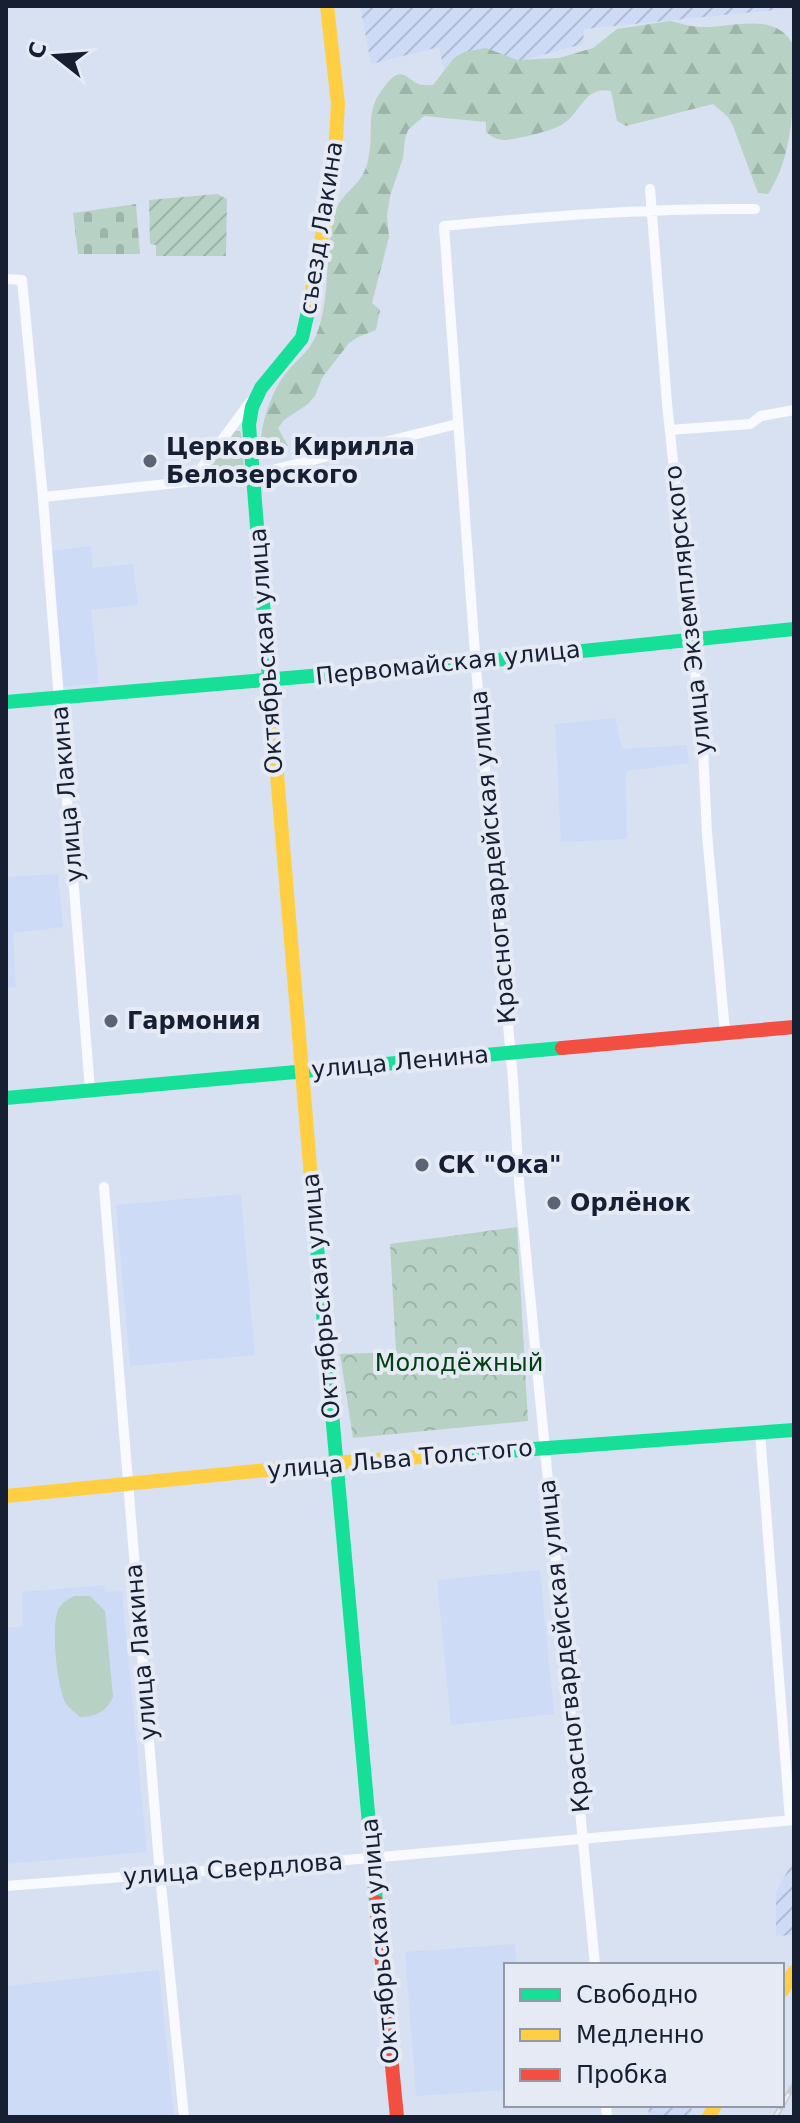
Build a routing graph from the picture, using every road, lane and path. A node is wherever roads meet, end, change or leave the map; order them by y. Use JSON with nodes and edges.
{"nodes":[{"id":1,"x":327,"y":6,"type":"edge"},
{"id":2,"x":650,"y":189,"type":"dead end"},
{"id":3,"x":755,"y":209,"type":"dead end"},
{"id":4,"x":650,"y":210,"type":"junction"},
{"id":5,"x":6,"y":279,"type":"edge"},
{"id":6,"x":261,"y":388,"type":"junction"},
{"id":7,"x":794,"y":410,"type":"edge"},
{"id":8,"x":457,"y":424,"type":"junction"},
{"id":9,"x":670,"y":430,"type":"junction"},
{"id":10,"x":253,"y":475,"type":"junction"},
{"id":11,"x":192,"y":481,"type":"junction"},
{"id":12,"x":43,"y":497,"type":"junction"},
{"id":13,"x":794,"y":629,"type":"edge"},
{"id":14,"x":691,"y":638,"type":"junction"},
{"id":15,"x":476,"y":662,"type":"junction"},
{"id":16,"x":268,"y":681,"type":"junction"},
{"id":17,"x":59,"y":698,"type":"junction"},
{"id":18,"x":6,"y":702,"type":"edge"},
{"id":19,"x":794,"y":1027,"type":"edge"},
{"id":20,"x":725,"y":1032,"type":"junction"},
{"id":21,"x":509,"y":1051,"type":"junction"},
{"id":22,"x":302,"y":1071,"type":"junction"},
{"id":23,"x":90,"y":1090,"type":"junction"},
{"id":24,"x":6,"y":1098,"type":"edge"},
{"id":25,"x":104,"y":1187,"type":"dead end"},
{"id":26,"x":794,"y":1430,"type":"edge"},
{"id":27,"x":760,"y":1433,"type":"junction"},
{"id":28,"x":545,"y":1447,"type":"junction"},
{"id":29,"x":335,"y":1464,"type":"junction"},
{"id":30,"x":127,"y":1484,"type":"junction"},
{"id":31,"x":6,"y":1496,"type":"edge"},
{"id":32,"x":792,"y":1820,"type":"edge"},
{"id":33,"x":582,"y":1837,"type":"junction"},
{"id":34,"x":372,"y":1858,"type":"junction"},
{"id":35,"x":160,"y":1875,"type":"junction"},
{"id":36,"x":6,"y":1886,"type":"edge"},
{"id":37,"x":595,"y":1963,"type":"edge"},
{"id":38,"x":184,"y":2117,"type":"edge"},
{"id":39,"x":397,"y":2117,"type":"edge"}],
"edges":[{"from":1,"to":6,"type":"street","name":"съезд Лакина"},
{"from":2,"to":4,"type":"street","name":"улица Экземплярского"},
{"from":3,"to":4,"type":"street"},
{"from":4,"to":8,"type":"street","name":"Красногвардейская улица"},
{"from":4,"to":9,"type":"street","name":"улица Экземплярского"},
{"from":5,"to":12,"type":"street","name":"улица Лакина"},
{"from":6,"to":10,"type":"street","name":"съезд Лакина"},
{"from":6,"to":11,"type":"street","name":"съезд Лакина"},
{"from":7,"to":9,"type":"street"},
{"from":8,"to":10,"type":"street"},
{"from":8,"to":15,"type":"street","name":"Красногвардейская улица"},
{"from":9,"to":14,"type":"street","name":"улица Экземплярского"},
{"from":10,"to":11,"type":"street"},
{"from":10,"to":16,"type":"street","name":"Октябрьская улица"},
{"from":11,"to":12,"type":"street"},
{"from":12,"to":17,"type":"street","name":"улица Лакина"},
{"from":13,"to":14,"type":"street","name":"Первомайская улица"},
{"from":14,"to":15,"type":"street","name":"Первомайская улица"},
{"from":14,"to":20,"type":"street","name":"улица Экземплярского"},
{"from":15,"to":16,"type":"street","name":"Первомайская улица"},
{"from":15,"to":21,"type":"street","name":"Красногвардейская улица"},
{"from":16,"to":17,"type":"street","name":"Первомайская улица"},
{"from":16,"to":22,"type":"street","name":"Октябрьская улица"},
{"from":17,"to":18,"type":"street","name":"Первомайская улица"},
{"from":17,"to":23,"type":"street","name":"улица Лакина"},
{"from":19,"to":20,"type":"street","name":"улица Ленина"},
{"from":20,"to":21,"type":"street","name":"улица Ленина"},
{"from":21,"to":22,"type":"street","name":"улица Ленина"},
{"from":21,"to":28,"type":"street","name":"Красногвардейская улица"},
{"from":22,"to":23,"type":"street","name":"улица Ленина"},
{"from":22,"to":29,"type":"street","name":"Октябрьская улица"},
{"from":23,"to":24,"type":"street","name":"улица Ленина"},
{"from":25,"to":30,"type":"street","name":"улица Лакина"},
{"from":26,"to":27,"type":"street","name":"улица Льва Толстого"},
{"from":27,"to":28,"type":"street","name":"улица Льва Толстого"},
{"from":27,"to":32,"type":"street"},
{"from":28,"to":29,"type":"street","name":"улица Льва Толстого"},
{"from":28,"to":33,"type":"street","name":"Красногвардейская улица"},
{"from":29,"to":30,"type":"street","name":"улица Льва Толстого"},
{"from":29,"to":34,"type":"street","name":"Октябрьская улица"},
{"from":30,"to":31,"type":"street","name":"улица Льва Толстого"},
{"from":30,"to":35,"type":"street","name":"улица Лакина"},
{"from":32,"to":33,"type":"street","name":"улица Свердлова"},
{"from":33,"to":34,"type":"street","name":"улица Свердлова"},
{"from":33,"to":37,"type":"street","name":"Красногвардейская улица"},
{"from":34,"to":35,"type":"street","name":"улица Свердлова"},
{"from":34,"to":39,"type":"street","name":"Октябрьская улица"},
{"from":35,"to":36,"type":"street","name":"улица Свердлова"},
{"from":35,"to":38,"type":"street","name":"улица Лакина"}]}
